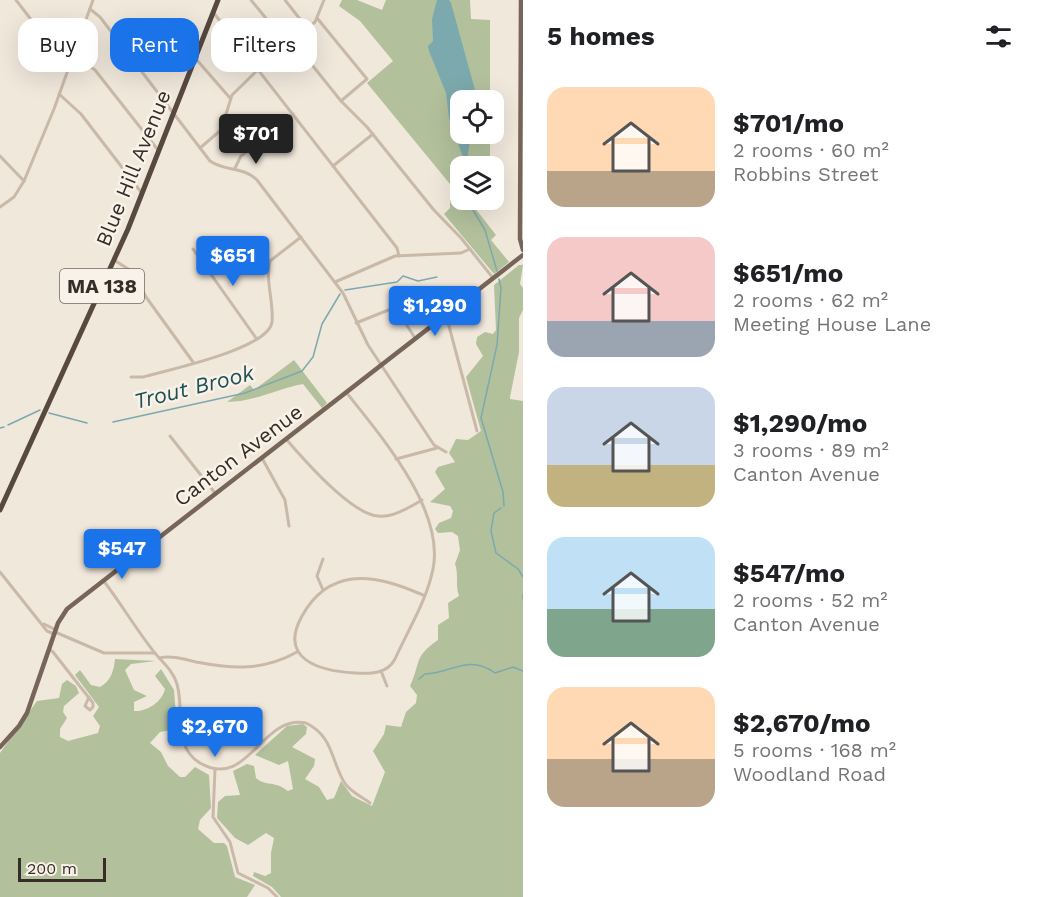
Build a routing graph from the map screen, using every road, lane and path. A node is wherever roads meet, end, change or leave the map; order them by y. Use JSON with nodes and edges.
{"nodes":[{"id":1,"x":16,"y":0,"type":"edge"},
{"id":2,"x":93,"y":0,"type":"edge"},
{"id":3,"x":218,"y":0,"type":"edge"},
{"id":4,"x":251,"y":0,"type":"edge"},
{"id":5,"x":285,"y":0,"type":"edge"},
{"id":6,"x":324,"y":0,"type":"edge"},
{"id":7,"x":521,"y":0,"type":"edge"},
{"id":8,"x":90,"y":9,"type":"junction"},
{"id":9,"x":213,"y":12,"type":"junction"},
{"id":10,"x":30,"y":18,"type":"edge"},
{"id":11,"x":87,"y":18,"type":"edge"},
{"id":12,"x":218,"y":18,"type":"edge"},
{"id":13,"x":266,"y":18,"type":"edge"},
{"id":14,"x":299,"y":18,"type":"edge"},
{"id":15,"x":317,"y":18,"type":"joint"},
{"id":16,"x":199,"y":50,"type":"edge"},
{"id":17,"x":199,"y":62,"type":"edge"},
{"id":18,"x":317,"y":71,"type":"edge"},
{"id":19,"x":67,"y":72,"type":"edge"},
{"id":20,"x":97,"y":72,"type":"edge"},
{"id":21,"x":190,"y":72,"type":"edge"},
{"id":22,"x":257,"y":72,"type":"edge"},
{"id":23,"x":261,"y":72,"type":"edge"},
{"id":24,"x":59,"y":94,"type":"junction"},
{"id":25,"x":230,"y":98,"type":"junction"},
{"id":26,"x":522,"y":98,"type":"edge"},
{"id":27,"x":341,"y":101,"type":"junction"},
{"id":28,"x":174,"y":114,"type":"junction"},
{"id":29,"x":293,"y":114,"type":"junction"},
{"id":30,"x":373,"y":134,"type":"junction"},
{"id":31,"x":200,"y":148,"type":"junction"},
{"id":32,"x":159,"y":152,"type":"junction"},
{"id":33,"x":0,"y":156,"type":"edge"},
{"id":34,"x":333,"y":166,"type":"junction"},
{"id":35,"x":235,"y":168,"type":"junction"},
{"id":36,"x":24,"y":181,"type":"junction"},
{"id":37,"x":142,"y":194,"type":"junction"},
{"id":38,"x":0,"y":207,"type":"edge"},
{"id":39,"x":301,"y":237,"type":"junction"},
{"id":40,"x":522,"y":240,"type":"edge"},
{"id":41,"x":193,"y":249,"type":"dead end"},
{"id":42,"x":470,"y":249,"type":"junction"},
{"id":43,"x":523,"y":250,"type":"edge"},
{"id":44,"x":523,"y":255,"type":"edge"},
{"id":45,"x":399,"y":256,"type":"junction"},
{"id":46,"x":114,"y":260,"type":"junction"},
{"id":47,"x":493,"y":278,"type":"junction"},
{"id":48,"x":335,"y":282,"type":"junction"},
{"id":49,"x":446,"y":315,"type":"junction"},
{"id":50,"x":356,"y":323,"type":"junction"},
{"id":51,"x":256,"y":338,"type":"junction"},
{"id":52,"x":415,"y":338,"type":"junction"},
{"id":53,"x":193,"y":362,"type":"junction"},
{"id":54,"x":381,"y":366,"type":"junction"},
{"id":55,"x":131,"y":377,"type":"dead end"},
{"id":56,"x":346,"y":392,"type":"junction"},
{"id":57,"x":477,"y":430,"type":"dead end"},
{"id":58,"x":170,"y":436,"type":"dead end"},
{"id":59,"x":430,"y":438,"type":"junction"},
{"id":60,"x":286,"y":440,"type":"junction"},
{"id":61,"x":437,"y":448,"type":"junction"},
{"id":62,"x":425,"y":451,"type":"junction"},
{"id":63,"x":446,"y":452,"type":"dead end"},
{"id":64,"x":262,"y":458,"type":"junction"},
{"id":65,"x":396,"y":459,"type":"junction"},
{"id":66,"x":215,"y":493,"type":"junction"},
{"id":67,"x":422,"y":500,"type":"junction"},
{"id":68,"x":0,"y":510,"type":"edge"},
{"id":69,"x":289,"y":526,"type":"dead end"},
{"id":70,"x":323,"y":559,"type":"dead end"},
{"id":71,"x":0,"y":572,"type":"edge"},
{"id":72,"x":103,"y":580,"type":"junction"},
{"id":73,"x":323,"y":590,"type":"junction"},
{"id":74,"x":423,"y":595,"type":"junction"},
{"id":75,"x":55,"y":632,"type":"junction"},
{"id":76,"x":49,"y":649,"type":"junction"},
{"id":77,"x":297,"y":652,"type":"junction"},
{"id":78,"x":155,"y":653,"type":"junction"},
{"id":79,"x":159,"y":658,"type":"junction"},
{"id":80,"x":381,"y":671,"type":"junction"},
{"id":81,"x":387,"y":686,"type":"dead end"},
{"id":82,"x":89,"y":697,"type":"junction"},
{"id":83,"x":0,"y":747,"type":"edge"},
{"id":84,"x":215,"y":769,"type":"junction"},
{"id":85,"x":370,"y":803,"type":"dead end"},
{"id":86,"x":277,"y":897,"type":"edge"}],
"edges":[{"from":1,"to":10,"type":"street"},
{"from":2,"to":8,"type":"street"},
{"from":3,"to":9,"type":"highway","name":"Blue Hill Avenue","number":"MA 138"},
{"from":4,"to":13,"type":"street"},
{"from":5,"to":14,"type":"street"},
{"from":6,"to":15,"type":"street"},
{"from":7,"to":26,"type":"main road"},
{"from":8,"to":11,"type":"street"},
{"from":8,"to":28,"type":"street"},
{"from":9,"to":12,"type":"street"},
{"from":9,"to":16,"type":"highway","name":"Blue Hill Avenue","number":"MA 138"},
{"from":15,"to":27,"type":"street"},
{"from":17,"to":25,"type":"street"},
{"from":18,"to":27,"type":"street"},
{"from":19,"to":24,"type":"street"},
{"from":20,"to":32,"type":"street"},
{"from":21,"to":28,"type":"highway","name":"Blue Hill Avenue","number":"MA 138"},
{"from":22,"to":25,"type":"street"},
{"from":23,"to":29,"type":"street"},
{"from":24,"to":36,"type":"street"},
{"from":24,"to":37,"type":"street"},
{"from":25,"to":31,"type":"street"},
{"from":26,"to":40,"type":"main road"},
{"from":27,"to":30,"type":"street"},
{"from":28,"to":31,"type":"street"},
{"from":28,"to":32,"type":"highway","name":"Blue Hill Avenue","number":"MA 138"},
{"from":29,"to":34,"type":"street"},
{"from":29,"to":35,"type":"street"},
{"from":30,"to":34,"type":"street"},
{"from":30,"to":42,"type":"street"},
{"from":31,"to":35,"type":"street"},
{"from":32,"to":37,"type":"highway","name":"Blue Hill Avenue","number":"MA 138"},
{"from":33,"to":36,"type":"street"},
{"from":34,"to":45,"type":"street"},
{"from":35,"to":39,"type":"street"},
{"from":36,"to":38,"type":"street"},
{"from":37,"to":46,"type":"highway","name":"Blue Hill Avenue","number":"MA 138"},
{"from":39,"to":48,"type":"street"},
{"from":39,"to":51,"type":"street"},
{"from":40,"to":43,"type":"main road"},
{"from":41,"to":51,"type":"street"},
{"from":42,"to":45,"type":"street"},
{"from":42,"to":47,"type":"street"},
{"from":44,"to":47,"type":"main road","name":"Canton Avenue"},
{"from":45,"to":48,"type":"street"},
{"from":46,"to":53,"type":"street"},
{"from":46,"to":68,"type":"highway","name":"Blue Hill Avenue","number":"MA 138"},
{"from":47,"to":49,"type":"main road","name":"Canton Avenue"},
{"from":48,"to":50,"type":"street"},
{"from":49,"to":52,"type":"main road","name":"Canton Avenue"},
{"from":49,"to":57,"type":"street"},
{"from":50,"to":52,"type":"street"},
{"from":50,"to":54,"type":"street"},
{"from":51,"to":53,"type":"street"},
{"from":52,"to":54,"type":"main road","name":"Canton Avenue"},
{"from":53,"to":55,"type":"street"},
{"from":54,"to":56,"type":"main road","name":"Canton Avenue"},
{"from":54,"to":59,"type":"street"},
{"from":56,"to":60,"type":"main road","name":"Canton Avenue"},
{"from":56,"to":65,"type":"street"},
{"from":58,"to":66,"type":"street"},
{"from":59,"to":61,"type":"street"},
{"from":59,"to":62,"type":"street"},
{"from":60,"to":64,"type":"main road","name":"Canton Avenue"},
{"from":60,"to":67,"type":"street"},
{"from":61,"to":62,"type":"street"},
{"from":61,"to":63,"type":"street"},
{"from":62,"to":65,"type":"street"},
{"from":64,"to":66,"type":"main road","name":"Canton Avenue"},
{"from":64,"to":69,"type":"street"},
{"from":65,"to":67,"type":"street"},
{"from":66,"to":72,"type":"main road","name":"Canton Avenue"},
{"from":67,"to":74,"type":"street"},
{"from":70,"to":73,"type":"street"},
{"from":71,"to":75,"type":"street"},
{"from":72,"to":75,"type":"main road","name":"Canton Avenue"},
{"from":72,"to":78,"type":"street"},
{"from":73,"to":74,"type":"street"},
{"from":73,"to":77,"type":"street"},
{"from":74,"to":80,"type":"street"},
{"from":75,"to":76,"type":"main road","name":"Canton Avenue"},
{"from":75,"to":78,"type":"street"},
{"from":76,"to":82,"type":"street"},
{"from":76,"to":83,"type":"main road","name":"Canton Avenue"},
{"from":77,"to":79,"type":"street"},
{"from":77,"to":80,"type":"street"},
{"from":78,"to":79,"type":"street"},
{"from":79,"to":84,"type":"street"},
{"from":80,"to":81,"type":"street"},
{"from":82,"to":82,"type":"street"},
{"from":84,"to":85,"type":"street"},
{"from":84,"to":86,"type":"street"}]}
